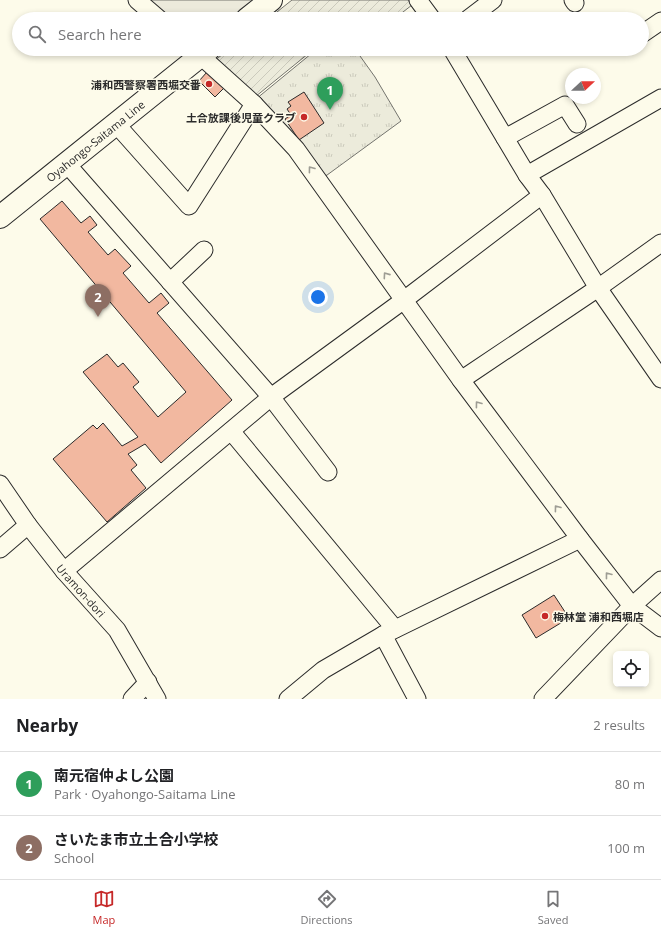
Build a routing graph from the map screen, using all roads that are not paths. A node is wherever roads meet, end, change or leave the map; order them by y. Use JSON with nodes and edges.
{"nodes":[{"id":1,"x":138,"y":0,"type":"edge"},
{"id":2,"x":271,"y":0,"type":"edge"},
{"id":3,"x":418,"y":0,"type":"edge"},
{"id":4,"x":493,"y":0,"type":"edge"},
{"id":5,"x":151,"y":12,"type":"edge"},
{"id":6,"x":256,"y":12,"type":"edge"},
{"id":7,"x":427,"y":12,"type":"edge"},
{"id":8,"x":477,"y":12,"type":"edge"},
{"id":9,"x":661,"y":21,"type":"edge"},
{"id":10,"x":649,"y":29,"type":"edge"},
{"id":11,"x":195,"y":56,"type":"edge"},
{"id":12,"x":206,"y":56,"type":"edge"},
{"id":13,"x":456,"y":56,"type":"edge"},
{"id":14,"x":661,"y":98,"type":"edge"},
{"id":15,"x":254,"y":104,"type":"junction"},
{"id":16,"x":116,"y":124,"type":"junction"},
{"id":17,"x":577,"y":124,"type":"dead end"},
{"id":18,"x":505,"y":138,"type":"junction"},
{"id":19,"x":66,"y":163,"type":"junction"},
{"id":20,"x":527,"y":175,"type":"junction"},
{"id":21,"x":542,"y":195,"type":"junction"},
{"id":22,"x":0,"y":217,"type":"edge"},
{"id":23,"x":661,"y":243,"type":"edge"},
{"id":24,"x":204,"y":250,"type":"dead end"},
{"id":25,"x":170,"y":282,"type":"junction"},
{"id":26,"x":598,"y":288,"type":"junction"},
{"id":27,"x":404,"y":300,"type":"junction"},
{"id":28,"x":661,"y":379,"type":"edge"},
{"id":29,"x":461,"y":380,"type":"junction"},
{"id":30,"x":271,"y":397,"type":"junction"},
{"id":31,"x":231,"y":431,"type":"junction"},
{"id":32,"x":328,"y":472,"type":"dead end"},
{"id":33,"x":0,"y":484,"type":"edge"},
{"id":34,"x":28,"y":525,"type":"junction"},
{"id":35,"x":580,"y":539,"type":"junction"},
{"id":36,"x":0,"y":549,"type":"edge"},
{"id":37,"x":64,"y":571,"type":"junction"},
{"id":38,"x":661,"y":580,"type":"edge"},
{"id":39,"x":632,"y":606,"type":"junction"},
{"id":40,"x":661,"y":628,"type":"edge"},
{"id":41,"x":389,"y":632,"type":"junction"},
{"id":42,"x":148,"y":682,"type":"junction"},
{"id":43,"x":132,"y":699,"type":"edge"},
{"id":44,"x":157,"y":699,"type":"edge"},
{"id":45,"x":288,"y":699,"type":"edge"},
{"id":46,"x":417,"y":699,"type":"edge"},
{"id":47,"x":543,"y":699,"type":"edge"}],
"edges":[{"from":1,"to":5,"type":"street"},
{"from":2,"to":6,"type":"main road"},
{"from":3,"to":7,"type":"street"},
{"from":4,"to":8,"type":"street"},
{"from":9,"to":10,"type":"street"},
{"from":11,"to":16,"type":"main road","name":"Oyahongo-Saitama Line"},
{"from":12,"to":15,"type":"street"},
{"from":13,"to":18,"type":"street"},
{"from":14,"to":20,"type":"street"},
{"from":15,"to":16,"type":"street"},
{"from":27,"to":15,"type":"street","one_way":true},
{"from":16,"to":19,"type":"main road","name":"Oyahongo-Saitama Line"},
{"from":17,"to":18,"type":"street"},
{"from":18,"to":20,"type":"street"},
{"from":19,"to":22,"type":"main road","name":"Oyahongo-Saitama Line"},
{"from":19,"to":25,"type":"street"},
{"from":20,"to":21,"type":"street"},
{"from":21,"to":26,"type":"street"},
{"from":21,"to":27,"type":"street"},
{"from":23,"to":26,"type":"street"},
{"from":24,"to":25,"type":"street"},
{"from":25,"to":30,"type":"street"},
{"from":26,"to":28,"type":"street"},
{"from":26,"to":29,"type":"street"},
{"from":27,"to":29,"type":"street"},
{"from":27,"to":30,"type":"street"},
{"from":35,"to":29,"type":"street","one_way":true},
{"from":30,"to":31,"type":"street"},
{"from":30,"to":32,"type":"street"},
{"from":31,"to":37,"type":"street"},
{"from":31,"to":41,"type":"street"},
{"from":33,"to":34,"type":"street","name":"Uramon-dori"},
{"from":34,"to":36,"type":"street"},
{"from":34,"to":37,"type":"street","name":"Uramon-dori"},
{"from":39,"to":35,"type":"street","one_way":true},
{"from":35,"to":41,"type":"street"},
{"from":37,"to":42,"type":"street","name":"Uramon-dori"},
{"from":38,"to":39,"type":"street"},
{"from":39,"to":40,"type":"street"},
{"from":39,"to":47,"type":"street"},
{"from":41,"to":45,"type":"street"},
{"from":41,"to":46,"type":"street"},
{"from":42,"to":43,"type":"street"},
{"from":42,"to":44,"type":"street","name":"Uramon-dori"}]}
